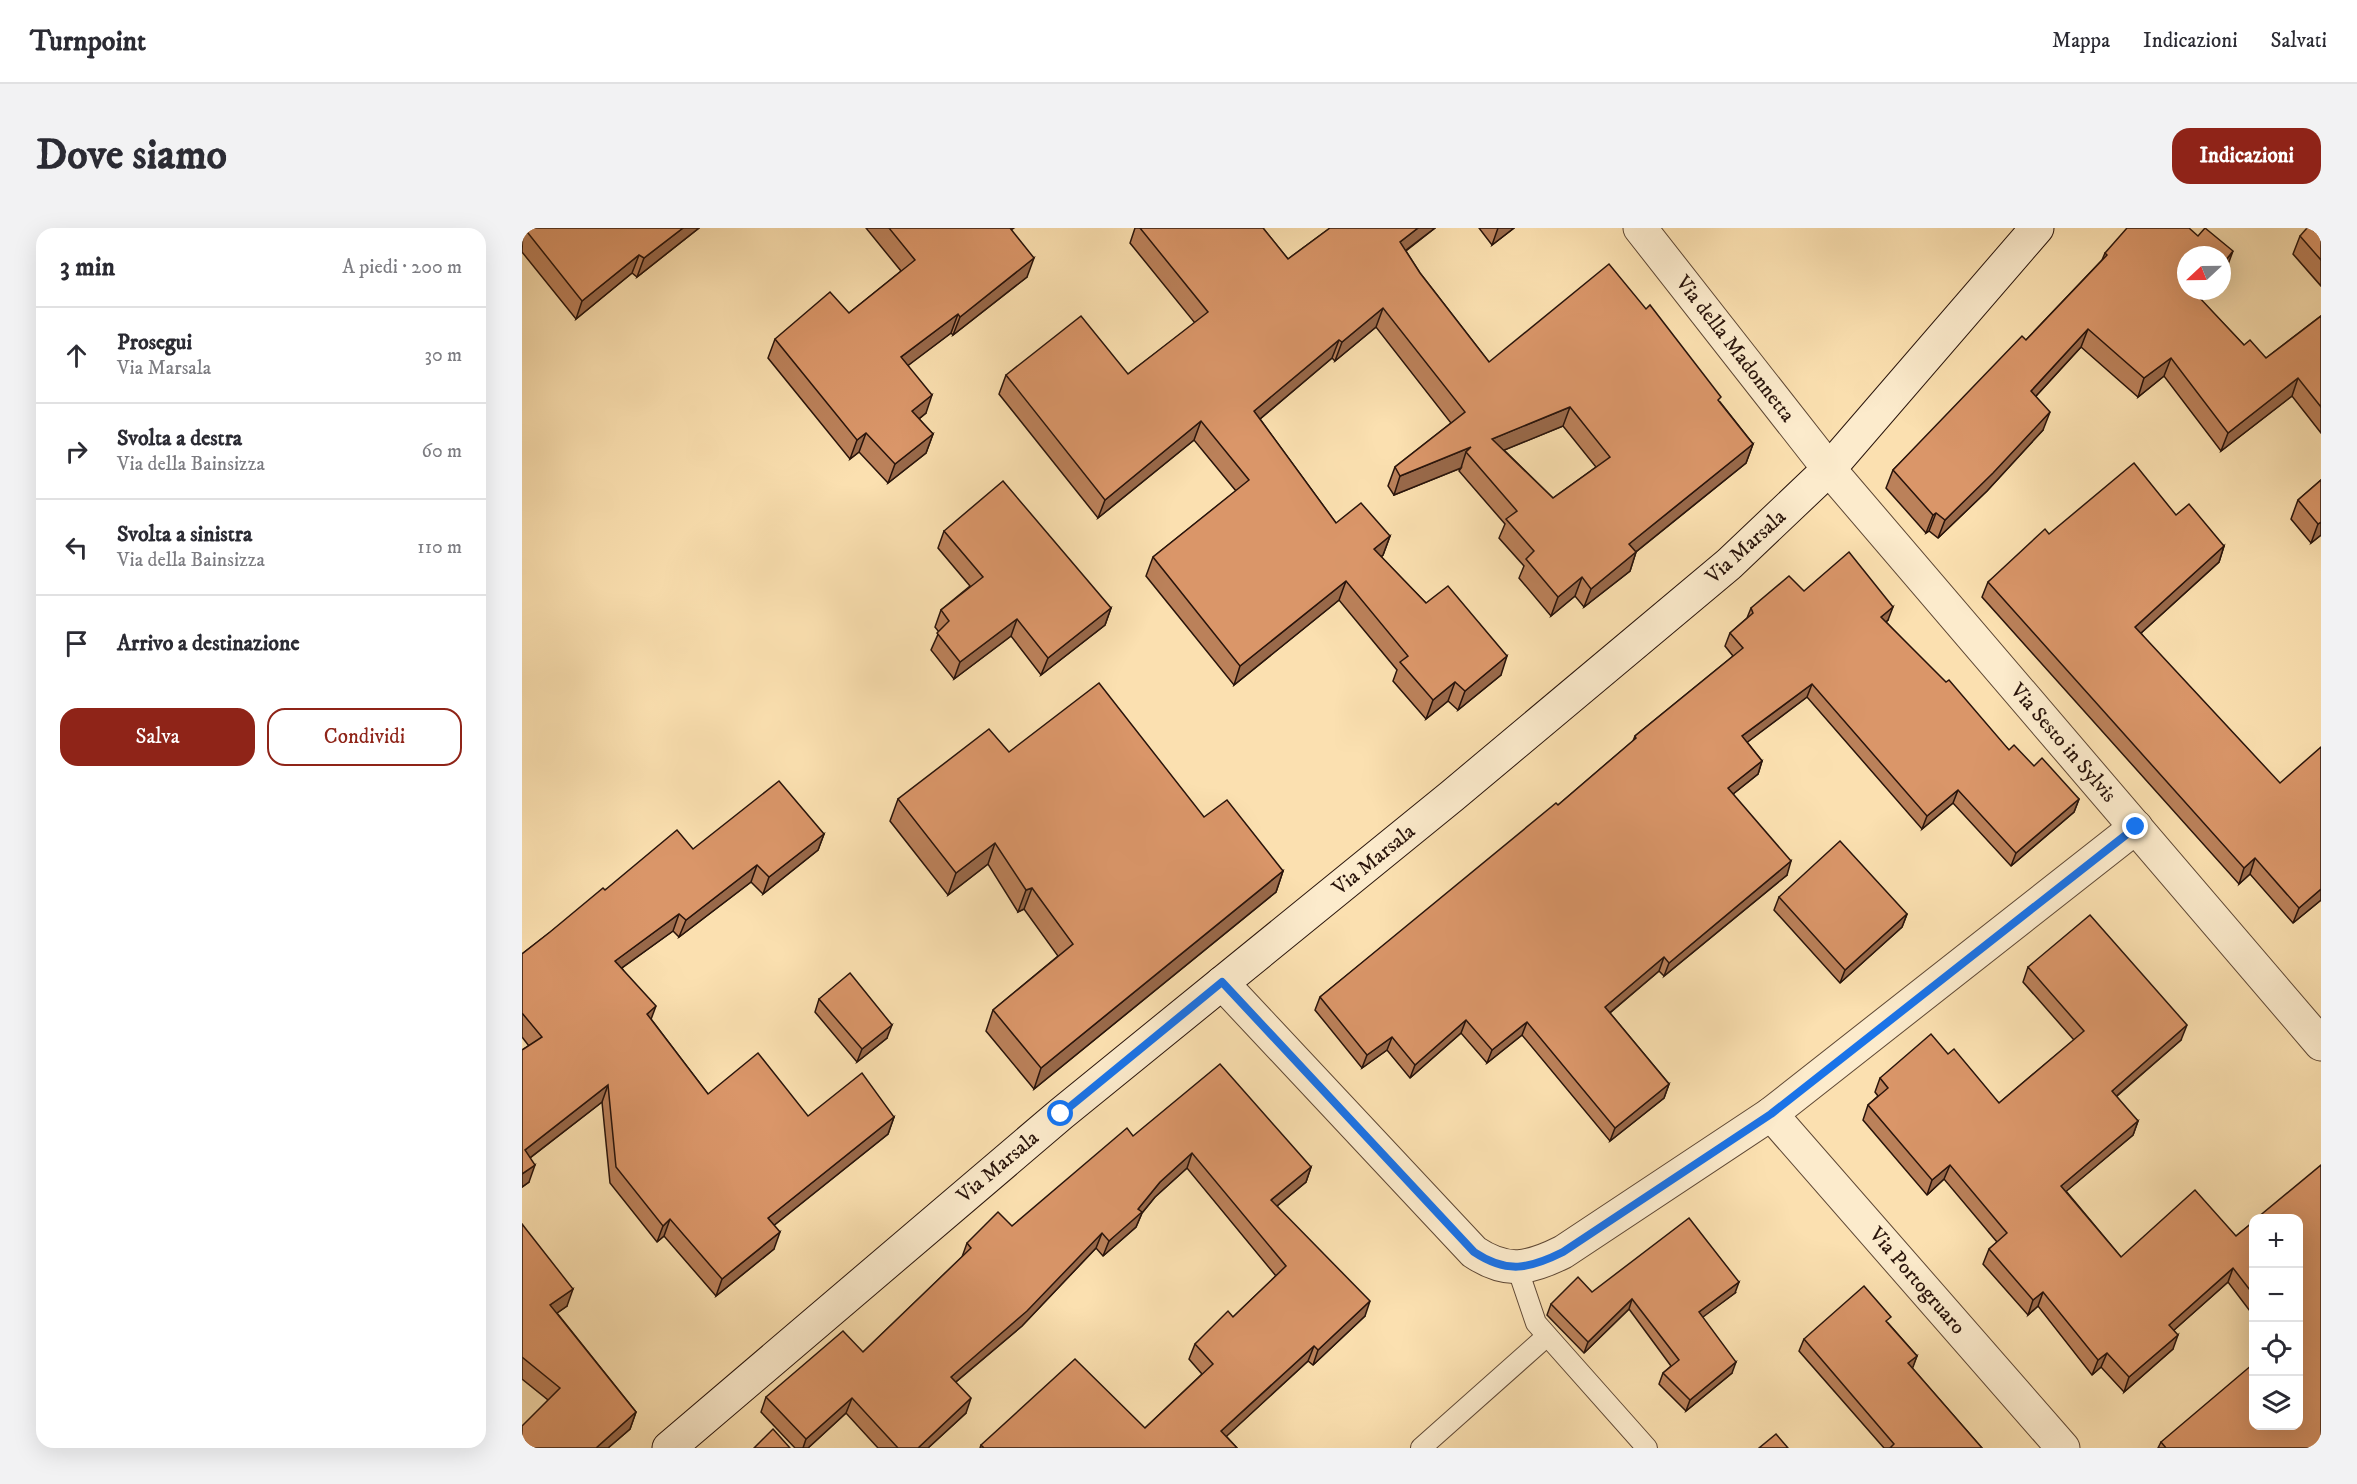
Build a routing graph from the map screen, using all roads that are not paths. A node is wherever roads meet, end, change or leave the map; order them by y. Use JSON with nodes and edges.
{"nodes":[{"id":1,"x":1640,"y":228,"type":"edge"},
{"id":2,"x":2037,"y":228,"type":"edge"},
{"id":3,"x":1829,"y":469,"type":"junction"},
{"id":4,"x":2136,"y":827,"type":"junction"},
{"id":5,"x":1222,"y":982,"type":"junction"},
{"id":6,"x":2321,"y":1044,"type":"edge"},
{"id":7,"x":1771,"y":1114,"type":"junction"},
{"id":8,"x":1517,"y":1267,"type":"junction"},
{"id":9,"x":1548,"y":1336,"type":"junction"},
{"id":10,"x":669,"y":1448,"type":"edge"},
{"id":11,"x":1421,"y":1448,"type":"edge"},
{"id":12,"x":1647,"y":1448,"type":"edge"},
{"id":13,"x":2063,"y":1448,"type":"edge"}],
"edges":[{"from":1,"to":3,"type":"street","name":"Via della Madonnetta"},
{"from":2,"to":3,"type":"street","name":"Via Marsala"},
{"from":3,"to":4,"type":"street","name":"Via Sesto in Sylvis"},
{"from":3,"to":5,"type":"street","name":"Via Marsala"},
{"from":4,"to":6,"type":"street","name":"Via Sesto in Sylvis"},
{"from":4,"to":7,"type":"street"},
{"from":5,"to":8,"type":"street"},
{"from":5,"to":10,"type":"street","name":"Via Marsala"},
{"from":7,"to":8,"type":"street"},
{"from":7,"to":13,"type":"street","name":"Via Portogruaro"},
{"from":8,"to":9,"type":"lane"},
{"from":9,"to":11,"type":"lane"},
{"from":9,"to":12,"type":"lane"}]}
